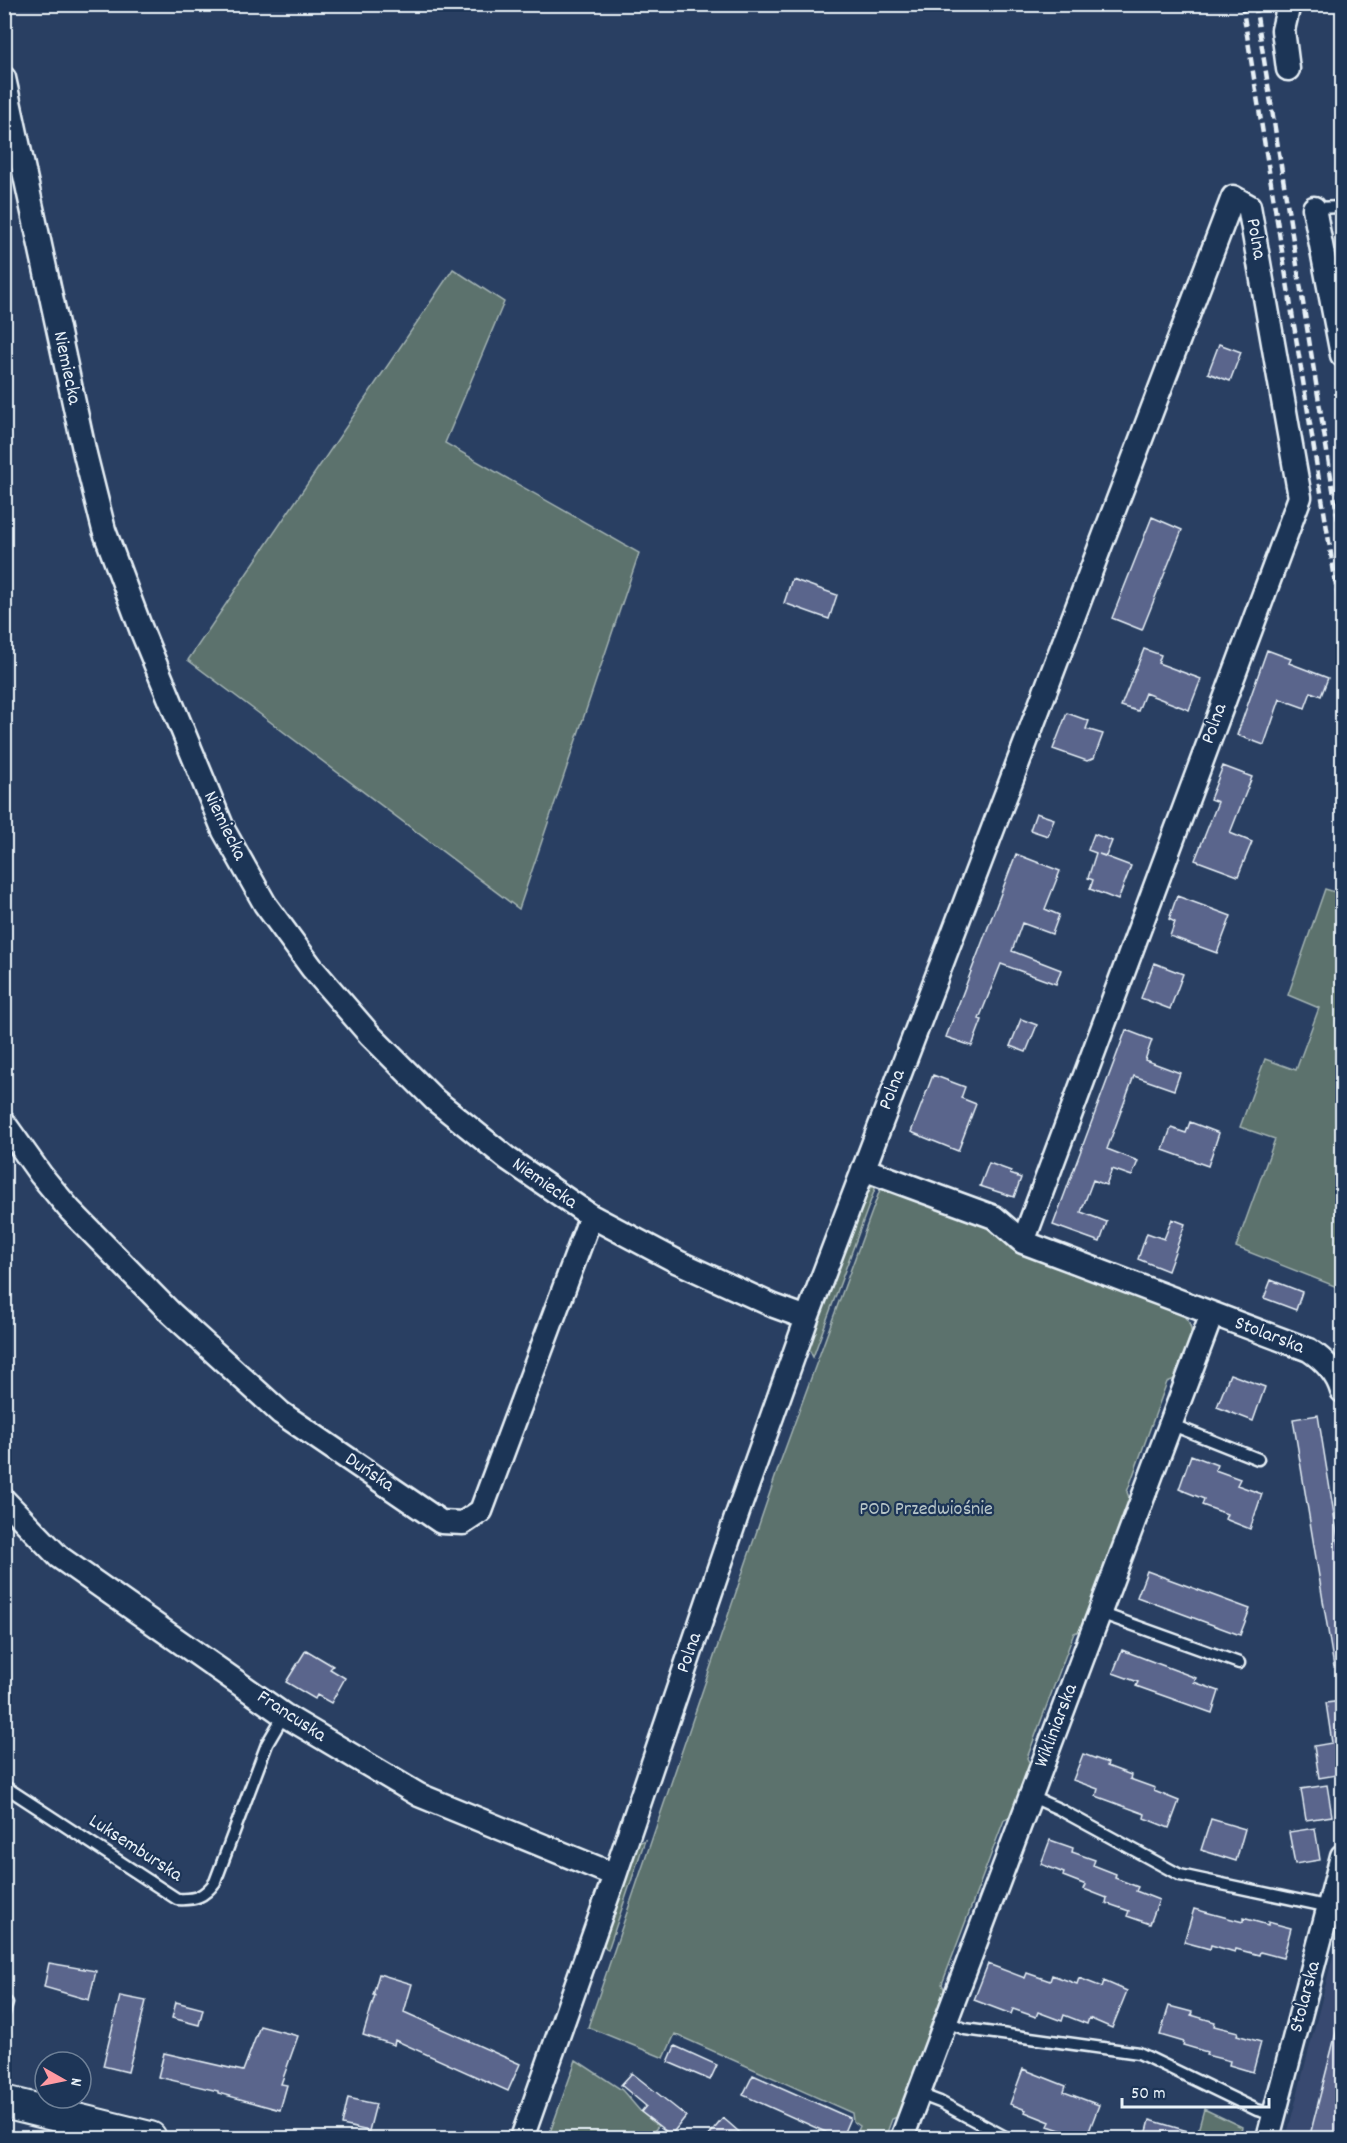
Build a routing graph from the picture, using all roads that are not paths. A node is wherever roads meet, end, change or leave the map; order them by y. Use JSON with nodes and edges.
{"nodes":[{"id":1,"x":1289,"y":4,"type":"edge"},
{"id":2,"x":1288,"y":69,"type":"dead end"},
{"id":3,"x":4,"y":78,"type":"edge"},
{"id":4,"x":1342,"y":207,"type":"edge"},
{"id":5,"x":1314,"y":208,"type":"joint"},
{"id":6,"x":1342,"y":355,"type":"edge"},
{"id":7,"x":4,"y":1123,"type":"edge"},
{"id":8,"x":863,"y":1169,"type":"junction"},
{"id":9,"x":591,"y":1216,"type":"junction"},
{"id":10,"x":1023,"y":1242,"type":"junction"},
{"id":11,"x":1212,"y":1314,"type":"junction"},
{"id":12,"x":807,"y":1318,"type":"junction"},
{"id":13,"x":1342,"y":1391,"type":"edge"},
{"id":14,"x":1170,"y":1424,"type":"junction"},
{"id":15,"x":1258,"y":1459,"type":"dead end"},
{"id":16,"x":4,"y":1500,"type":"edge"},
{"id":17,"x":1100,"y":1613,"type":"junction"},
{"id":18,"x":1239,"y":1664,"type":"dead end"},
{"id":19,"x":285,"y":1715,"type":"junction"},
{"id":20,"x":4,"y":1786,"type":"edge"},
{"id":21,"x":1030,"y":1796,"type":"junction"},
{"id":22,"x":1342,"y":1856,"type":"edge"},
{"id":23,"x":615,"y":1875,"type":"junction"},
{"id":24,"x":1329,"y":1907,"type":"junction"},
{"id":25,"x":947,"y":2022,"type":"junction"},
{"id":26,"x":919,"y":2094,"type":"junction"},
{"id":27,"x":4,"y":2102,"type":"edge"},
{"id":28,"x":1274,"y":2115,"type":"junction"},
{"id":29,"x":150,"y":2139,"type":"edge"},
{"id":30,"x":522,"y":2139,"type":"edge"},
{"id":31,"x":903,"y":2139,"type":"edge"},
{"id":32,"x":1007,"y":2139,"type":"edge"},
{"id":33,"x":1268,"y":2139,"type":"edge"}],
"edges":[{"from":1,"to":2,"type":"street"},
{"from":3,"to":9,"type":"street","name":"Niemiecka"},
{"from":4,"to":5,"type":"lane"},
{"from":5,"to":6,"type":"street"},
{"from":7,"to":9,"type":"street","name":"Duńska"},
{"from":8,"to":10,"type":"street"},
{"from":8,"to":10,"type":"street","name":"Polna"},
{"from":8,"to":12,"type":"street","name":"Polna"},
{"from":9,"to":12,"type":"street","name":"Niemiecka"},
{"from":10,"to":11,"type":"street"},
{"from":11,"to":13,"type":"street","name":"Stolarska"},
{"from":11,"to":14,"type":"street","name":"Wikliniarska"},
{"from":12,"to":23,"type":"street","name":"Polna"},
{"from":14,"to":15,"type":"lane"},
{"from":14,"to":17,"type":"street","name":"Wikliniarska"},
{"from":16,"to":19,"type":"street","name":"Francuska"},
{"from":17,"to":18,"type":"lane"},
{"from":17,"to":21,"type":"street","name":"Wikliniarska"},
{"from":19,"to":20,"type":"lane","name":"Luksemburska"},
{"from":19,"to":23,"type":"street","name":"Francuska"},
{"from":21,"to":24,"type":"lane"},
{"from":21,"to":25,"type":"street","name":"Wikliniarska"},
{"from":22,"to":24,"type":"street","name":"Stolarska"},
{"from":23,"to":30,"type":"street","name":"Polna"},
{"from":24,"to":28,"type":"street","name":"Stolarska"},
{"from":25,"to":26,"type":"street","name":"Wikliniarska"},
{"from":25,"to":28,"type":"lane"},
{"from":26,"to":31,"type":"street","name":"Wikliniarska"},
{"from":26,"to":32,"type":"lane"},
{"from":27,"to":29,"type":"street"},
{"from":28,"to":33,"type":"street","name":"Stolarska"}]}
